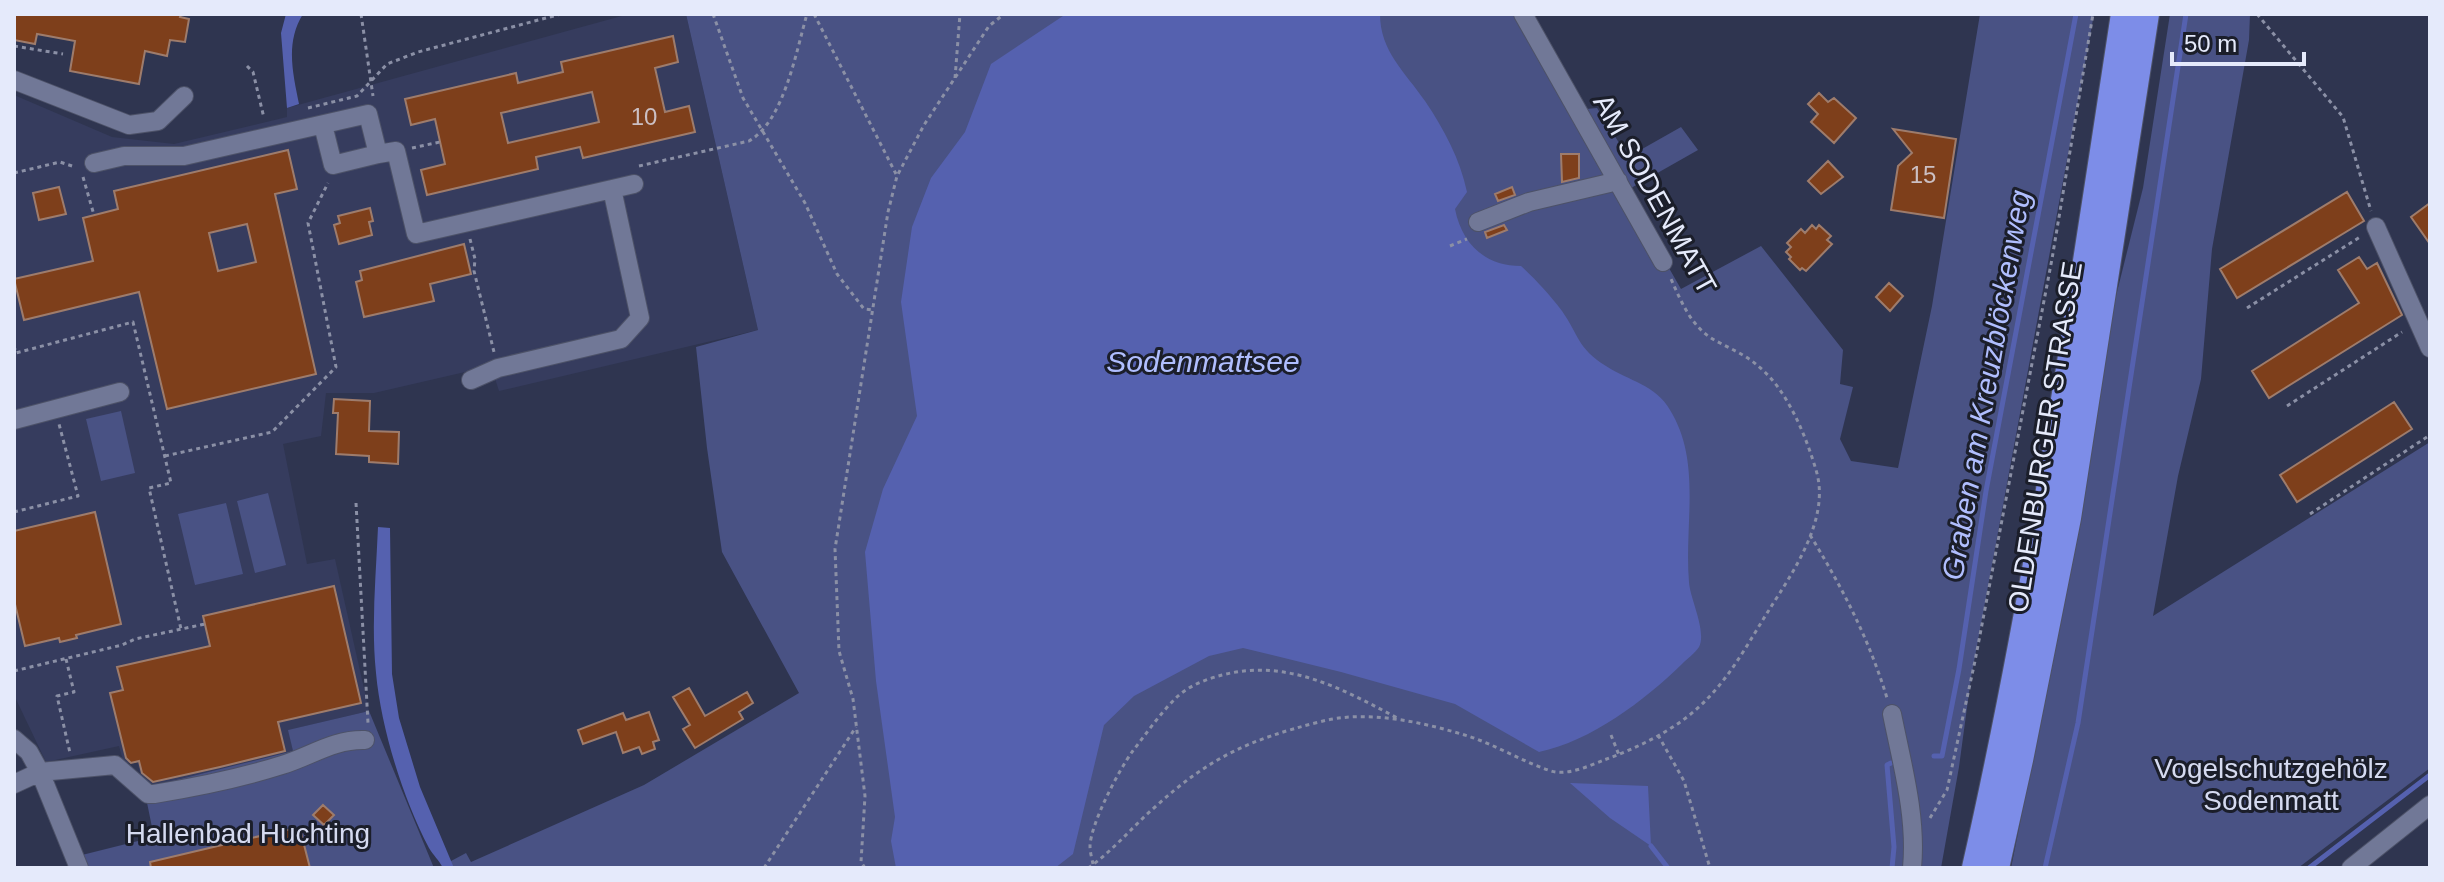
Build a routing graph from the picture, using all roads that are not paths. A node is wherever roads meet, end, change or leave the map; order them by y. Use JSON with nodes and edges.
{"nodes":[{"id":1,"x":1523,"y":14,"type":"edge"},
{"id":2,"x":2124,"y":14,"type":"edge"},
{"id":3,"x":2146,"y":14,"type":"edge"},
{"id":4,"x":14,"y":80,"type":"edge"},
{"id":5,"x":184,"y":96,"type":"dead end"},
{"id":6,"x":137,"y":124,"type":"junction"},
{"id":7,"x":323,"y":125,"type":"junction"},
{"id":8,"x":387,"y":152,"type":"junction"},
{"id":9,"x":141,"y":156,"type":"junction"},
{"id":10,"x":94,"y":163,"type":"dead end"},
{"id":11,"x":1618,"y":181,"type":"junction"},
{"id":12,"x":634,"y":184,"type":"road end"},
{"id":13,"x":612,"y":189,"type":"junction"},
{"id":14,"x":1478,"y":222,"type":"dead end"},
{"id":15,"x":2376,"y":227,"type":"road end"},
{"id":16,"x":1663,"y":262,"type":"road end"},
{"id":17,"x":2430,"y":348,"type":"edge"},
{"id":18,"x":471,"y":380,"type":"dead end"},
{"id":19,"x":120,"y":392,"type":"dead end"},
{"id":20,"x":14,"y":420,"type":"edge"},
{"id":21,"x":1892,"y":714,"type":"road end"},
{"id":22,"x":14,"y":739,"type":"edge"},
{"id":23,"x":365,"y":740,"type":"road end"},
{"id":24,"x":40,"y":772,"type":"junction"},
{"id":25,"x":14,"y":784,"type":"edge"},
{"id":26,"x":2430,"y":805,"type":"edge"},
{"id":27,"x":79,"y":868,"type":"edge"},
{"id":28,"x":1912,"y":868,"type":"edge"},
{"id":29,"x":1975,"y":868,"type":"edge"},
{"id":30,"x":1996,"y":868,"type":"edge"},
{"id":31,"x":2351,"y":868,"type":"edge"}],
"edges":[{"from":1,"to":11,"type":"street","name":"AM SODENMATT"},
{"from":2,"to":29,"type":"highway","name":"OLDENBURGER STRASSE"},
{"from":3,"to":30,"type":"highway","name":"OLDENBURGER STRASSE"},
{"from":4,"to":6,"type":"street"},
{"from":5,"to":6,"type":"street"},
{"from":6,"to":9,"type":"street"},
{"from":7,"to":8,"type":"street"},
{"from":7,"to":8,"type":"street"},
{"from":7,"to":9,"type":"street"},
{"from":8,"to":13,"type":"street"},
{"from":9,"to":10,"type":"street"},
{"from":11,"to":14,"type":"street"},
{"from":11,"to":16,"type":"street","name":"AM SODENMATT"},
{"from":12,"to":13,"type":"street"},
{"from":13,"to":18,"type":"street"},
{"from":15,"to":17,"type":"street"},
{"from":19,"to":20,"type":"street"},
{"from":21,"to":28,"type":"street"},
{"from":22,"to":24,"type":"street"},
{"from":23,"to":24,"type":"street"},
{"from":24,"to":25,"type":"street"},
{"from":24,"to":27,"type":"street"},
{"from":26,"to":31,"type":"street"}]}
